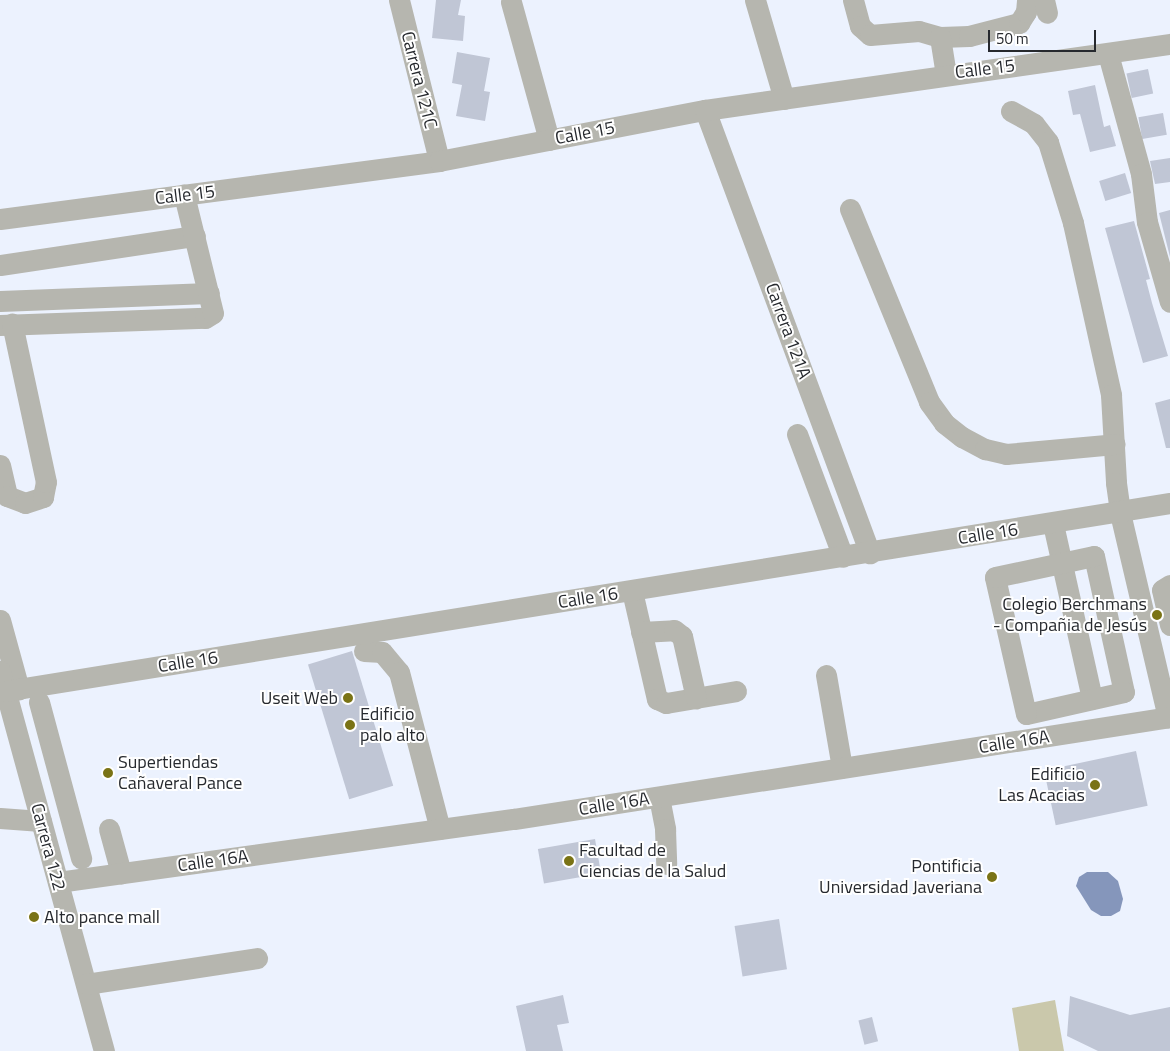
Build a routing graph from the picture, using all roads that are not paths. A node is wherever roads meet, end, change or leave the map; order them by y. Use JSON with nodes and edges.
{"nodes":[{"id":1,"x":399,"y":0,"type":"edge"},
{"id":2,"x":755,"y":0,"type":"edge"},
{"id":3,"x":853,"y":0,"type":"edge"},
{"id":4,"x":1027,"y":0,"type":"edge"},
{"id":5,"x":512,"y":2,"type":"dead end"},
{"id":6,"x":940,"y":36,"type":"junction"},
{"id":7,"x":1170,"y":44,"type":"edge"},
{"id":8,"x":1108,"y":54,"type":"junction"},
{"id":9,"x":946,"y":74,"type":"junction"},
{"id":10,"x":784,"y":98,"type":"junction"},
{"id":11,"x":705,"y":110,"type":"junction"},
{"id":12,"x":1011,"y":111,"type":"dead end"},
{"id":13,"x":549,"y":140,"type":"junction"},
{"id":14,"x":440,"y":161,"type":"junction"},
{"id":15,"x":184,"y":195,"type":"junction"},
{"id":16,"x":850,"y":209,"type":"dead end"},
{"id":17,"x":0,"y":219,"type":"edge"},
{"id":18,"x":195,"y":236,"type":"junction"},
{"id":19,"x":0,"y":265,"type":"edge"},
{"id":20,"x":209,"y":293,"type":"junction"},
{"id":21,"x":0,"y":301,"type":"edge"},
{"id":22,"x":1170,"y":302,"type":"edge"},
{"id":23,"x":6,"y":325,"type":"edge"},
{"id":24,"x":797,"y":434,"type":"dead end"},
{"id":25,"x":1115,"y":444,"type":"junction"},
{"id":26,"x":0,"y":465,"type":"edge"},
{"id":27,"x":1169,"y":509,"type":"edge"},
{"id":28,"x":1120,"y":513,"type":"junction"},
{"id":29,"x":1053,"y":524,"type":"junction"},
{"id":30,"x":870,"y":553,"type":"junction"},
{"id":31,"x":843,"y":557,"type":"junction"},
{"id":32,"x":1061,"y":563,"type":"junction"},
{"id":33,"x":1170,"y":585,"type":"edge"},
{"id":34,"x":632,"y":591,"type":"junction"},
{"id":35,"x":0,"y":620,"type":"edge"},
{"id":36,"x":1170,"y":625,"type":"edge"},
{"id":37,"x":641,"y":632,"type":"junction"},
{"id":38,"x":364,"y":652,"type":"dead end"},
{"id":39,"x":826,"y":675,"type":"dead end"},
{"id":40,"x":8,"y":684,"type":"edge"},
{"id":41,"x":736,"y":691,"type":"dead end"},
{"id":42,"x":696,"y":698,"type":"junction"},
{"id":43,"x":1092,"y":699,"type":"junction"},
{"id":44,"x":39,"y":702,"type":"dead end"},
{"id":45,"x":1169,"y":717,"type":"edge"},
{"id":46,"x":54,"y":750,"type":"junction"},
{"id":47,"x":24,"y":757,"type":"junction"},
{"id":48,"x":842,"y":768,"type":"junction"},
{"id":49,"x":659,"y":797,"type":"junction"},
{"id":50,"x":67,"y":798,"type":"junction"},
{"id":51,"x":39,"y":813,"type":"junction"},
{"id":52,"x":0,"y":818,"type":"edge"},
{"id":53,"x":109,"y":829,"type":"dead end"},
{"id":54,"x":440,"y":829,"type":"junction"},
{"id":55,"x":81,"y":858,"type":"dead end"},
{"id":56,"x":666,"y":864,"type":"dead end"},
{"id":57,"x":120,"y":873,"type":"junction"},
{"id":58,"x":58,"y":882,"type":"junction"},
{"id":59,"x":257,"y":958,"type":"dead end"},
{"id":60,"x":86,"y":984,"type":"junction"},
{"id":61,"x":104,"y":1051,"type":"edge"}],
"edges":[{"from":1,"to":14,"type":"street","name":"Carrera 121C"},
{"from":2,"to":10,"type":"street"},
{"from":3,"to":6,"type":"street"},
{"from":4,"to":6,"type":"street"},
{"from":5,"to":13,"type":"street"},
{"from":6,"to":9,"type":"street"},
{"from":7,"to":8,"type":"street","name":"Calle 15"},
{"from":8,"to":9,"type":"street","name":"Calle 15"},
{"from":8,"to":22,"type":"street"},
{"from":9,"to":10,"type":"street","name":"Calle 15"},
{"from":10,"to":11,"type":"street","name":"Calle 15"},
{"from":11,"to":13,"type":"street","name":"Calle 15"},
{"from":11,"to":30,"type":"street","name":"Carrera 121A"},
{"from":12,"to":25,"type":"street"},
{"from":13,"to":14,"type":"street","name":"Calle 15"},
{"from":14,"to":15,"type":"street","name":"Calle 15"},
{"from":15,"to":17,"type":"street","name":"Calle 15"},
{"from":15,"to":18,"type":"street"},
{"from":16,"to":25,"type":"street"},
{"from":18,"to":19,"type":"street"},
{"from":18,"to":20,"type":"street"},
{"from":20,"to":21,"type":"street"},
{"from":20,"to":23,"type":"street"},
{"from":23,"to":26,"type":"street"},
{"from":24,"to":31,"type":"street"},
{"from":25,"to":28,"type":"street"},
{"from":27,"to":28,"type":"street","name":"Calle 16"},
{"from":28,"to":29,"type":"street","name":"Calle 16"},
{"from":28,"to":45,"type":"street"},
{"from":29,"to":30,"type":"street","name":"Calle 16"},
{"from":29,"to":32,"type":"street"},
{"from":30,"to":31,"type":"street","name":"Calle 16"},
{"from":31,"to":34,"type":"street","name":"Calle 16"},
{"from":32,"to":43,"type":"street"},
{"from":32,"to":43,"type":"street"},
{"from":32,"to":43,"type":"street"},
{"from":33,"to":36,"type":"street"},
{"from":34,"to":37,"type":"street"},
{"from":34,"to":40,"type":"street","name":"Calle 16"},
{"from":35,"to":40,"type":"street","name":"Carrera 122"},
{"from":37,"to":42,"type":"street"},
{"from":37,"to":42,"type":"street"},
{"from":38,"to":54,"type":"street"},
{"from":39,"to":48,"type":"street"},
{"from":40,"to":47,"type":"street","name":"Carrera 122"},
{"from":41,"to":42,"type":"street"},
{"from":44,"to":46,"type":"street"},
{"from":45,"to":48,"type":"street","name":"Calle 16A"},
{"from":46,"to":47,"type":"street"},
{"from":46,"to":50,"type":"street"},
{"from":47,"to":51,"type":"street","name":"Carrera 122"},
{"from":48,"to":49,"type":"street","name":"Calle 16A"},
{"from":49,"to":54,"type":"street","name":"Calle 16A"},
{"from":49,"to":56,"type":"street"},
{"from":50,"to":51,"type":"street"},
{"from":50,"to":55,"type":"street"},
{"from":51,"to":52,"type":"street"},
{"from":51,"to":58,"type":"street","name":"Carrera 122"},
{"from":53,"to":57,"type":"street"},
{"from":54,"to":57,"type":"street","name":"Calle 16A"},
{"from":57,"to":58,"type":"street","name":"Calle 16A"},
{"from":58,"to":60,"type":"street","name":"Carrera 122"},
{"from":59,"to":60,"type":"street"},
{"from":60,"to":61,"type":"street","name":"Carrera 122"}]}
